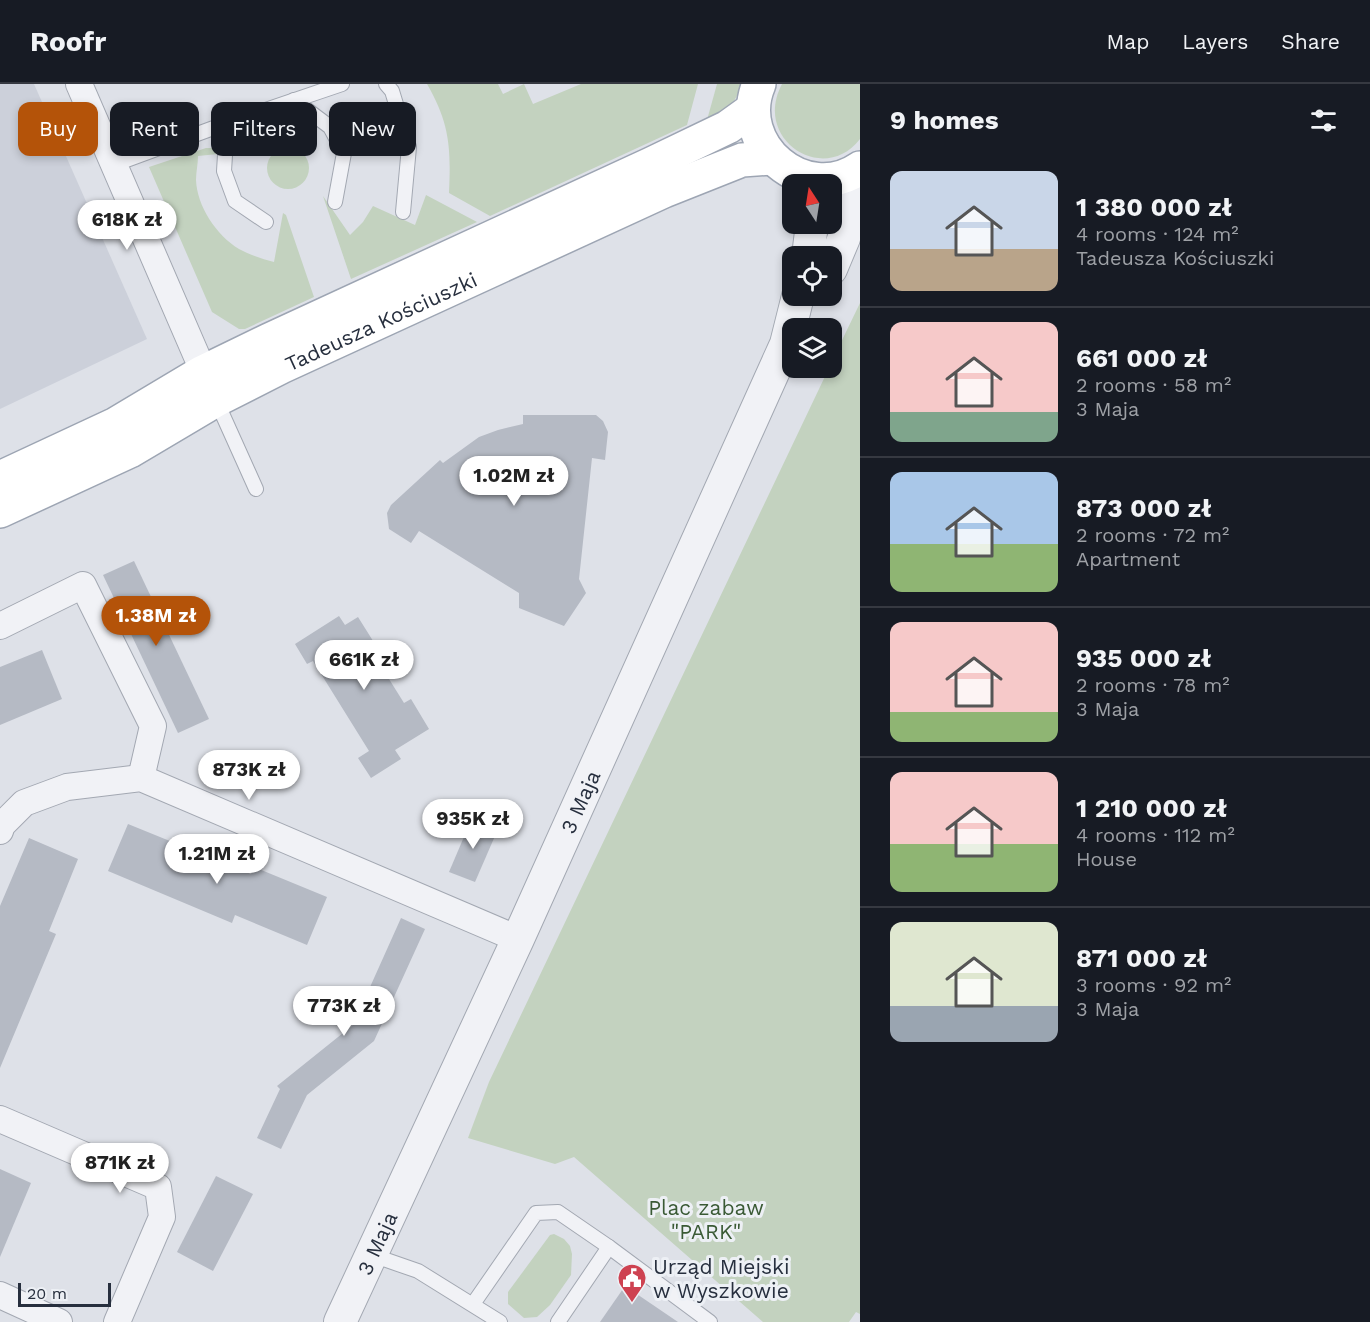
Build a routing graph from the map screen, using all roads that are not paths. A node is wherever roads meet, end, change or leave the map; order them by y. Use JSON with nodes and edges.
{"nodes":[{"id":1,"x":79,"y":84,"type":"edge"},
{"id":2,"x":342,"y":84,"type":"edge"},
{"id":3,"x":386,"y":84,"type":"edge"},
{"id":4,"x":756,"y":97,"type":"edge"},
{"id":5,"x":294,"y":100,"type":"junction"},
{"id":6,"x":288,"y":102,"type":"edge"},
{"id":7,"x":211,"y":129,"type":"edge"},
{"id":8,"x":225,"y":156,"type":"edge"},
{"id":9,"x":772,"y":158,"type":"junction"},
{"id":10,"x":113,"y":165,"type":"junction"},
{"id":11,"x":860,"y":168,"type":"edge"},
{"id":12,"x":793,"y":174,"type":"edge"},
{"id":13,"x":842,"y":176,"type":"edge"},
{"id":14,"x":860,"y":180,"type":"edge"},
{"id":15,"x":335,"y":202,"type":"dead end"},
{"id":16,"x":403,"y":212,"type":"dead end"},
{"id":17,"x":266,"y":222,"type":"dead end"},
{"id":18,"x":841,"y":246,"type":"edge"},
{"id":19,"x":782,"y":358,"type":"edge"},
{"id":20,"x":210,"y":386,"type":"junction"},
{"id":21,"x":0,"y":478,"type":"edge"},
{"id":22,"x":256,"y":489,"type":"dead end"},
{"id":23,"x":0,"y":511,"type":"edge"},
{"id":24,"x":0,"y":626,"type":"edge"},
{"id":25,"x":141,"y":778,"type":"junction"},
{"id":26,"x":0,"y":831,"type":"edge"},
{"id":27,"x":518,"y":939,"type":"junction"},
{"id":28,"x":0,"y":1119,"type":"edge"},
{"id":29,"x":609,"y":1247,"type":"junction"},
{"id":30,"x":372,"y":1255,"type":"junction"},
{"id":31,"x":0,"y":1295,"type":"edge"},
{"id":32,"x":473,"y":1305,"type":"junction"},
{"id":33,"x":59,"y":1322,"type":"edge"},
{"id":34,"x":117,"y":1322,"type":"edge"},
{"id":35,"x":340,"y":1322,"type":"edge"},
{"id":36,"x":500,"y":1322,"type":"edge"},
{"id":37,"x":558,"y":1322,"type":"edge"},
{"id":38,"x":710,"y":1322,"type":"edge"}],
"edges":[{"from":1,"to":10,"type":"street"},
{"from":2,"to":5,"type":"lane"},
{"from":3,"to":16,"type":"lane"},
{"from":4,"to":9,"type":"main road"},
{"from":4,"to":20,"type":"main road","name":"Tadeusza Kościuszki"},
{"from":5,"to":6,"type":"lane"},
{"from":5,"to":15,"type":"lane"},
{"from":7,"to":10,"type":"lane"},
{"from":8,"to":17,"type":"lane"},
{"from":9,"to":12,"type":"main road"},
{"from":9,"to":20,"type":"main road","name":"Tadeusza Kościuszki"},
{"from":10,"to":20,"type":"street"},
{"from":11,"to":13,"type":"main road"},
{"from":14,"to":18,"type":"street"},
{"from":19,"to":27,"type":"street","name":"3 Maja"},
{"from":20,"to":21,"type":"main road","name":"Tadeusza Kościuszki"},
{"from":20,"to":22,"type":"lane"},
{"from":20,"to":23,"type":"main road","name":"Tadeusza Kościuszki"},
{"from":24,"to":25,"type":"street"},
{"from":25,"to":26,"type":"street"},
{"from":25,"to":27,"type":"street"},
{"from":27,"to":30,"type":"street","name":"3 Maja"},
{"from":28,"to":34,"type":"street"},
{"from":29,"to":32,"type":"lane"},
{"from":29,"to":37,"type":"lane"},
{"from":29,"to":38,"type":"lane"},
{"from":30,"to":32,"type":"lane"},
{"from":30,"to":35,"type":"street","name":"3 Maja"},
{"from":31,"to":33,"type":"street"},
{"from":32,"to":36,"type":"lane"}]}
